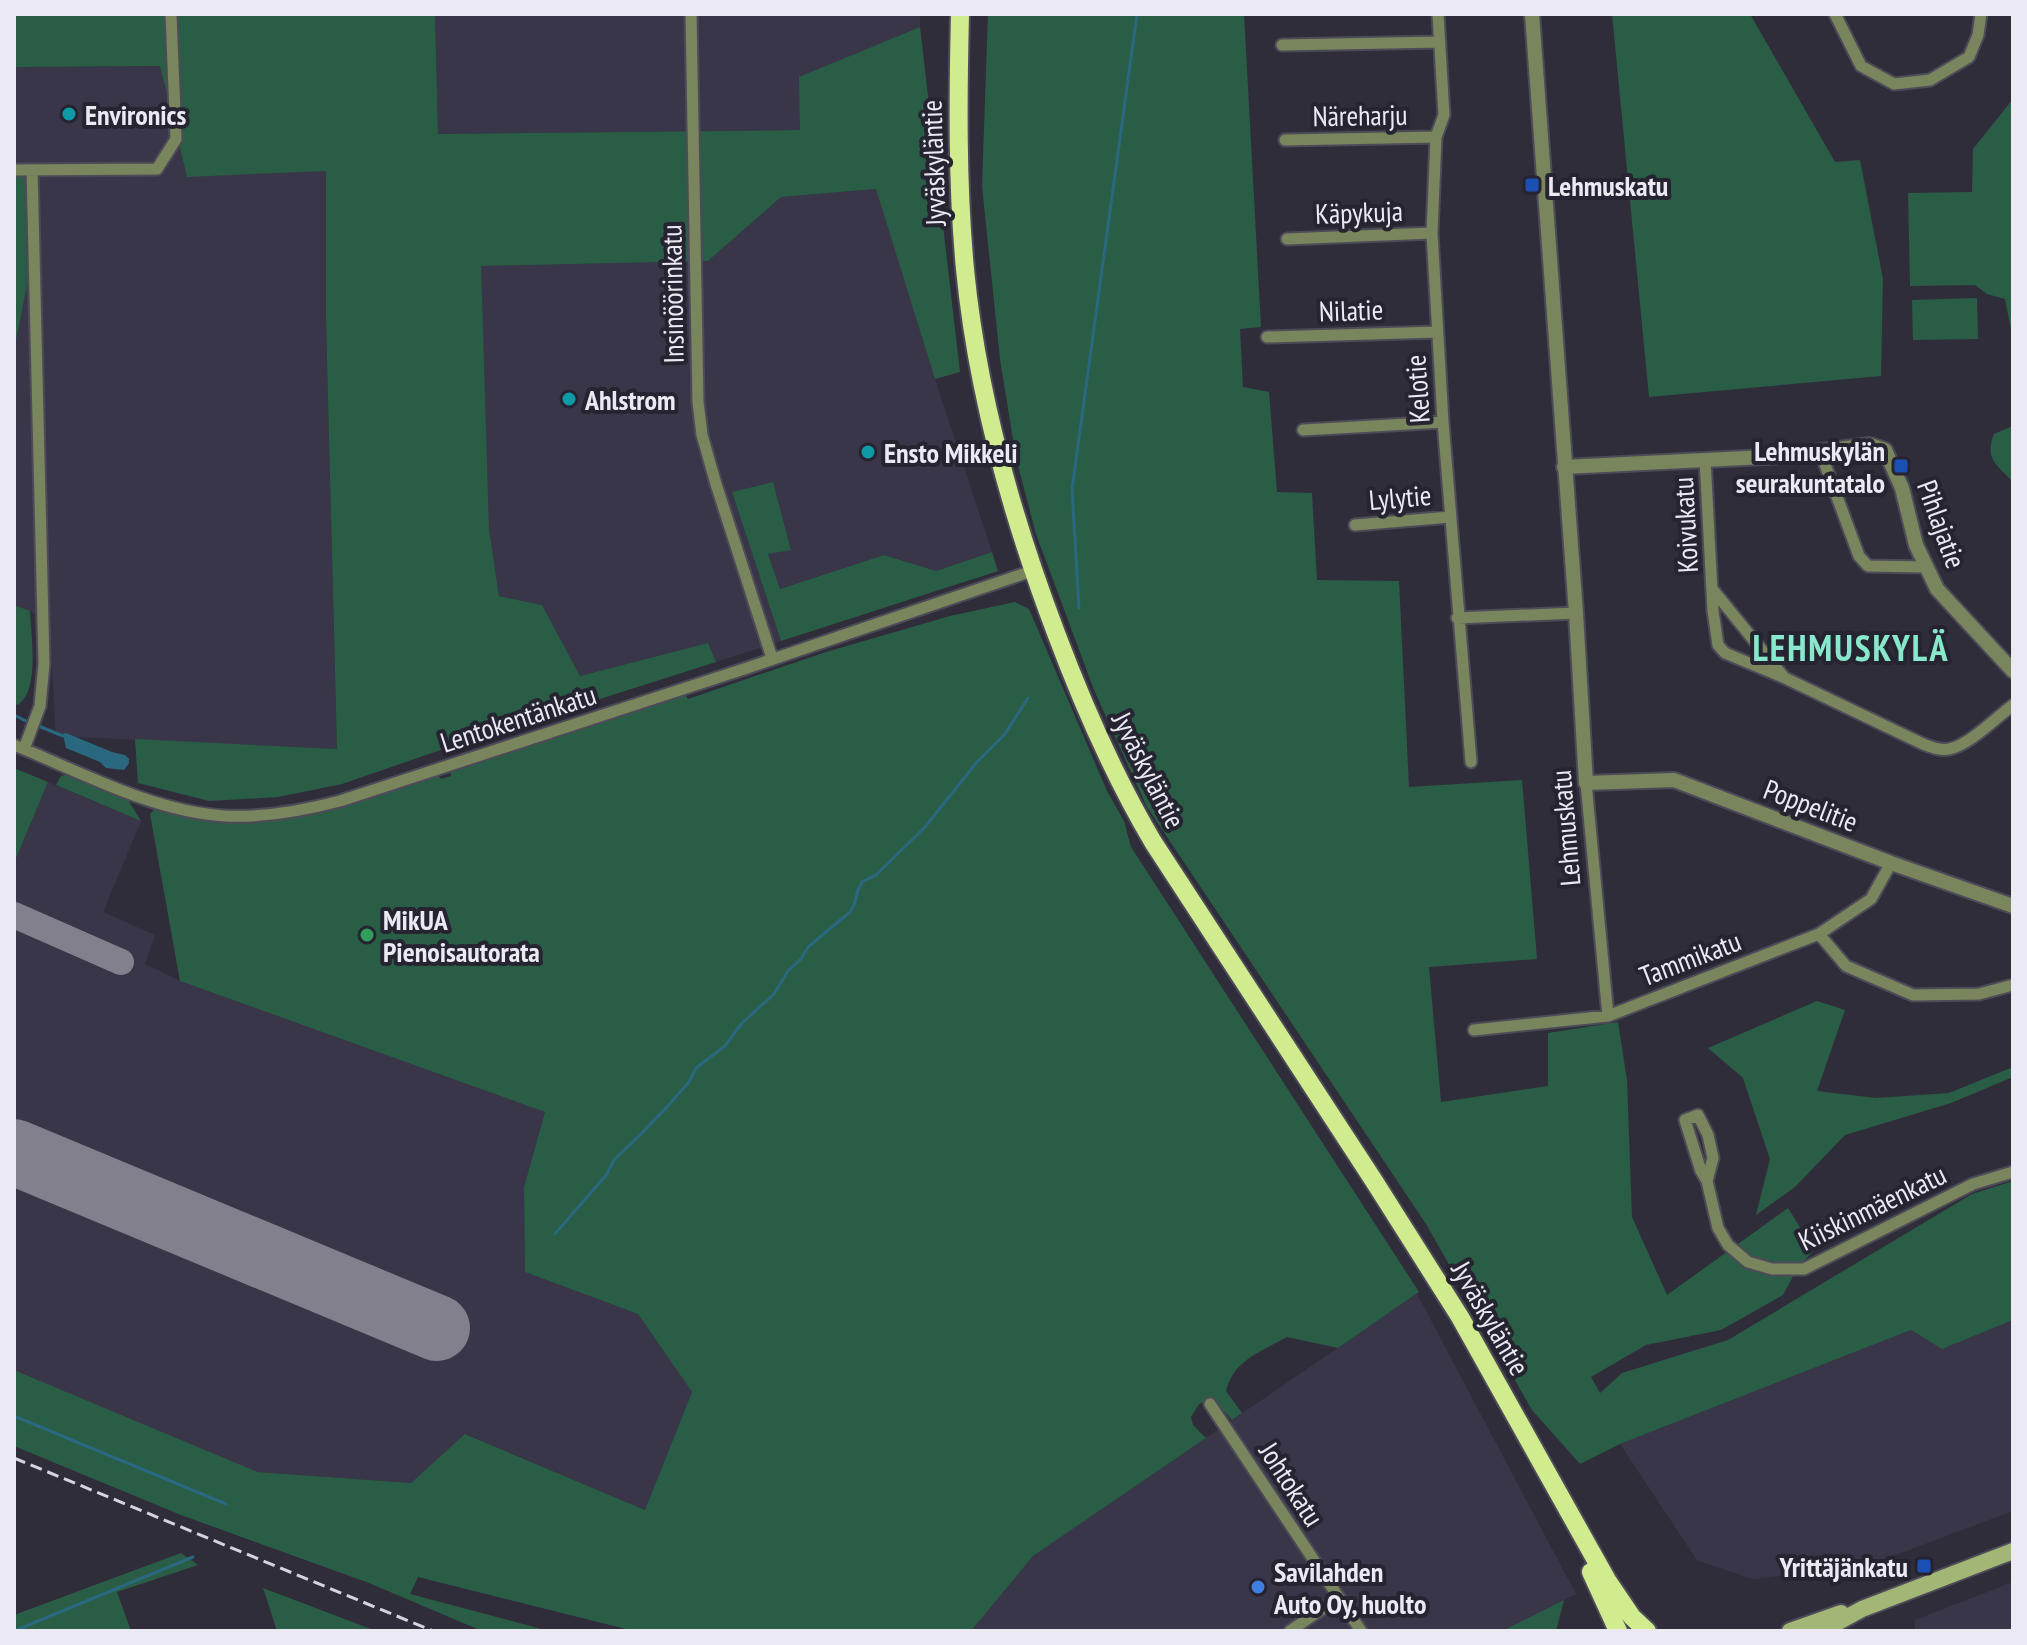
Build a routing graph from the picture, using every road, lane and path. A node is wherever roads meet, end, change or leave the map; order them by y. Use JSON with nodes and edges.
{"nodes":[{"id":1,"x":171,"y":14,"type":"edge"},
{"id":2,"x":691,"y":14,"type":"edge"},
{"id":3,"x":960,"y":14,"type":"edge"},
{"id":4,"x":1438,"y":14,"type":"edge"},
{"id":5,"x":1532,"y":14,"type":"edge"},
{"id":6,"x":1835,"y":14,"type":"edge"},
{"id":7,"x":1981,"y":14,"type":"edge"},
{"id":8,"x":1440,"y":42,"type":"junction"},
{"id":9,"x":1282,"y":45,"type":"dead end"},
{"id":10,"x":1436,"y":137,"type":"junction"},
{"id":11,"x":1285,"y":140,"type":"dead end"},
{"id":12,"x":14,"y":170,"type":"edge"},
{"id":13,"x":32,"y":170,"type":"junction"},
{"id":14,"x":1432,"y":233,"type":"junction"},
{"id":15,"x":1287,"y":239,"type":"dead end"},
{"id":16,"x":1437,"y":332,"type":"junction"},
{"id":17,"x":1267,"y":337,"type":"dead end"},
{"id":18,"x":1443,"y":422,"type":"junction"},
{"id":19,"x":1303,"y":430,"type":"dead end"},
{"id":20,"x":1820,"y":451,"type":"junction"},
{"id":21,"x":1705,"y":459,"type":"junction"},
{"id":22,"x":1564,"y":467,"type":"junction"},
{"id":23,"x":1450,"y":517,"type":"junction"},
{"id":24,"x":1355,"y":525,"type":"dead end"},
{"id":25,"x":1925,"y":567,"type":"junction"},
{"id":26,"x":1032,"y":571,"type":"junction"},
{"id":27,"x":1712,"y":589,"type":"junction"},
{"id":28,"x":1576,"y":613,"type":"junction"},
{"id":29,"x":1457,"y":618,"type":"junction"},
{"id":30,"x":772,"y":658,"type":"junction"},
{"id":31,"x":2013,"y":671,"type":"edge"},
{"id":32,"x":1785,"y":678,"type":"junction"},
{"id":33,"x":2013,"y":705,"type":"edge"},
{"id":34,"x":19,"y":747,"type":"edge"},
{"id":35,"x":1471,"y":762,"type":"dead end"},
{"id":36,"x":1586,"y":783,"type":"junction"},
{"id":37,"x":1891,"y":863,"type":"junction"},
{"id":38,"x":2013,"y":906,"type":"edge"},
{"id":39,"x":1819,"y":934,"type":"junction"},
{"id":40,"x":2013,"y":985,"type":"edge"},
{"id":41,"x":1608,"y":1016,"type":"junction"},
{"id":42,"x":1474,"y":1030,"type":"dead end"},
{"id":43,"x":2013,"y":1172,"type":"edge"},
{"id":44,"x":1707,"y":1181,"type":"junction"},
{"id":45,"x":1210,"y":1404,"type":"dead end"},
{"id":46,"x":1539,"y":1461,"type":"junction"},
{"id":47,"x":2013,"y":1551,"type":"edge"},
{"id":48,"x":1338,"y":1598,"type":"junction"},
{"id":49,"x":1862,"y":1609,"type":"junction"},
{"id":50,"x":1290,"y":1631,"type":"edge"},
{"id":51,"x":1361,"y":1631,"type":"edge"},
{"id":52,"x":1618,"y":1631,"type":"edge"},
{"id":53,"x":1647,"y":1631,"type":"edge"},
{"id":54,"x":1790,"y":1631,"type":"edge"},
{"id":55,"x":1822,"y":1631,"type":"edge"}],
"edges":[{"from":1,"to":13,"type":"street"},
{"from":2,"to":30,"type":"street","name":"Insinöörinkatu"},
{"from":3,"to":26,"type":"highway","name":"Jyväskyläntie"},
{"from":4,"to":8,"type":"street","name":"Kelotie"},
{"from":5,"to":22,"type":"street","name":"Lehmuskatu"},
{"from":6,"to":7,"type":"street"},
{"from":8,"to":9,"type":"street"},
{"from":8,"to":10,"type":"street","name":"Kelotie"},
{"from":10,"to":11,"type":"street","name":"Näreharju"},
{"from":10,"to":14,"type":"street","name":"Kelotie"},
{"from":12,"to":13,"type":"street"},
{"from":13,"to":34,"type":"street"},
{"from":14,"to":15,"type":"street","name":"Käpykuja"},
{"from":14,"to":16,"type":"street","name":"Kelotie"},
{"from":16,"to":17,"type":"street","name":"Nilatie"},
{"from":16,"to":18,"type":"street","name":"Kelotie"},
{"from":18,"to":19,"type":"street"},
{"from":18,"to":23,"type":"street","name":"Kelotie"},
{"from":20,"to":21,"type":"street","name":"Pihlajatie"},
{"from":20,"to":25,"type":"street"},
{"from":20,"to":25,"type":"street","name":"Pihlajatie"},
{"from":21,"to":22,"type":"street","name":"Pihlajatie"},
{"from":21,"to":27,"type":"street","name":"Koivukatu"},
{"from":22,"to":28,"type":"street","name":"Lehmuskatu"},
{"from":23,"to":24,"type":"street","name":"Lylytie"},
{"from":23,"to":29,"type":"street","name":"Kelotie"},
{"from":25,"to":31,"type":"street","name":"Pihlajatie"},
{"from":26,"to":30,"type":"street","name":"Lentokentänkatu"},
{"from":26,"to":46,"type":"highway","name":"Jyväskyläntie"},
{"from":27,"to":32,"type":"street","name":"Koivukatu"},
{"from":27,"to":32,"type":"street","name":"Koivukatu"},
{"from":28,"to":29,"type":"street"},
{"from":28,"to":36,"type":"street","name":"Lehmuskatu"},
{"from":29,"to":35,"type":"street","name":"Kelotie"},
{"from":30,"to":34,"type":"street","name":"Lentokentänkatu"},
{"from":32,"to":33,"type":"street","name":"Koivukatu"},
{"from":36,"to":37,"type":"street","name":"Poppelitie"},
{"from":36,"to":41,"type":"street","name":"Lehmuskatu"},
{"from":37,"to":38,"type":"street","name":"Poppelitie"},
{"from":37,"to":39,"type":"street","name":"Tammikatu"},
{"from":39,"to":40,"type":"street"},
{"from":39,"to":41,"type":"street","name":"Tammikatu"},
{"from":41,"to":42,"type":"street","name":"Tammikatu"},
{"from":43,"to":44,"type":"street","name":"Kiiskinmäenkatu"},
{"from":44,"to":44,"type":"street","name":"Kiiskinmäenkatu"},
{"from":45,"to":48,"type":"street","name":"Johtokatu"},
{"from":46,"to":52,"type":"highway","name":"Jyväskyläntie"},
{"from":46,"to":53,"type":"highway","name":"Jyväskyläntie"},
{"from":47,"to":49,"type":"main road"},
{"from":48,"to":50,"type":"street"},
{"from":48,"to":51,"type":"street","name":"Johtokatu"},
{"from":49,"to":54,"type":"main road"},
{"from":49,"to":55,"type":"main road"}]}
